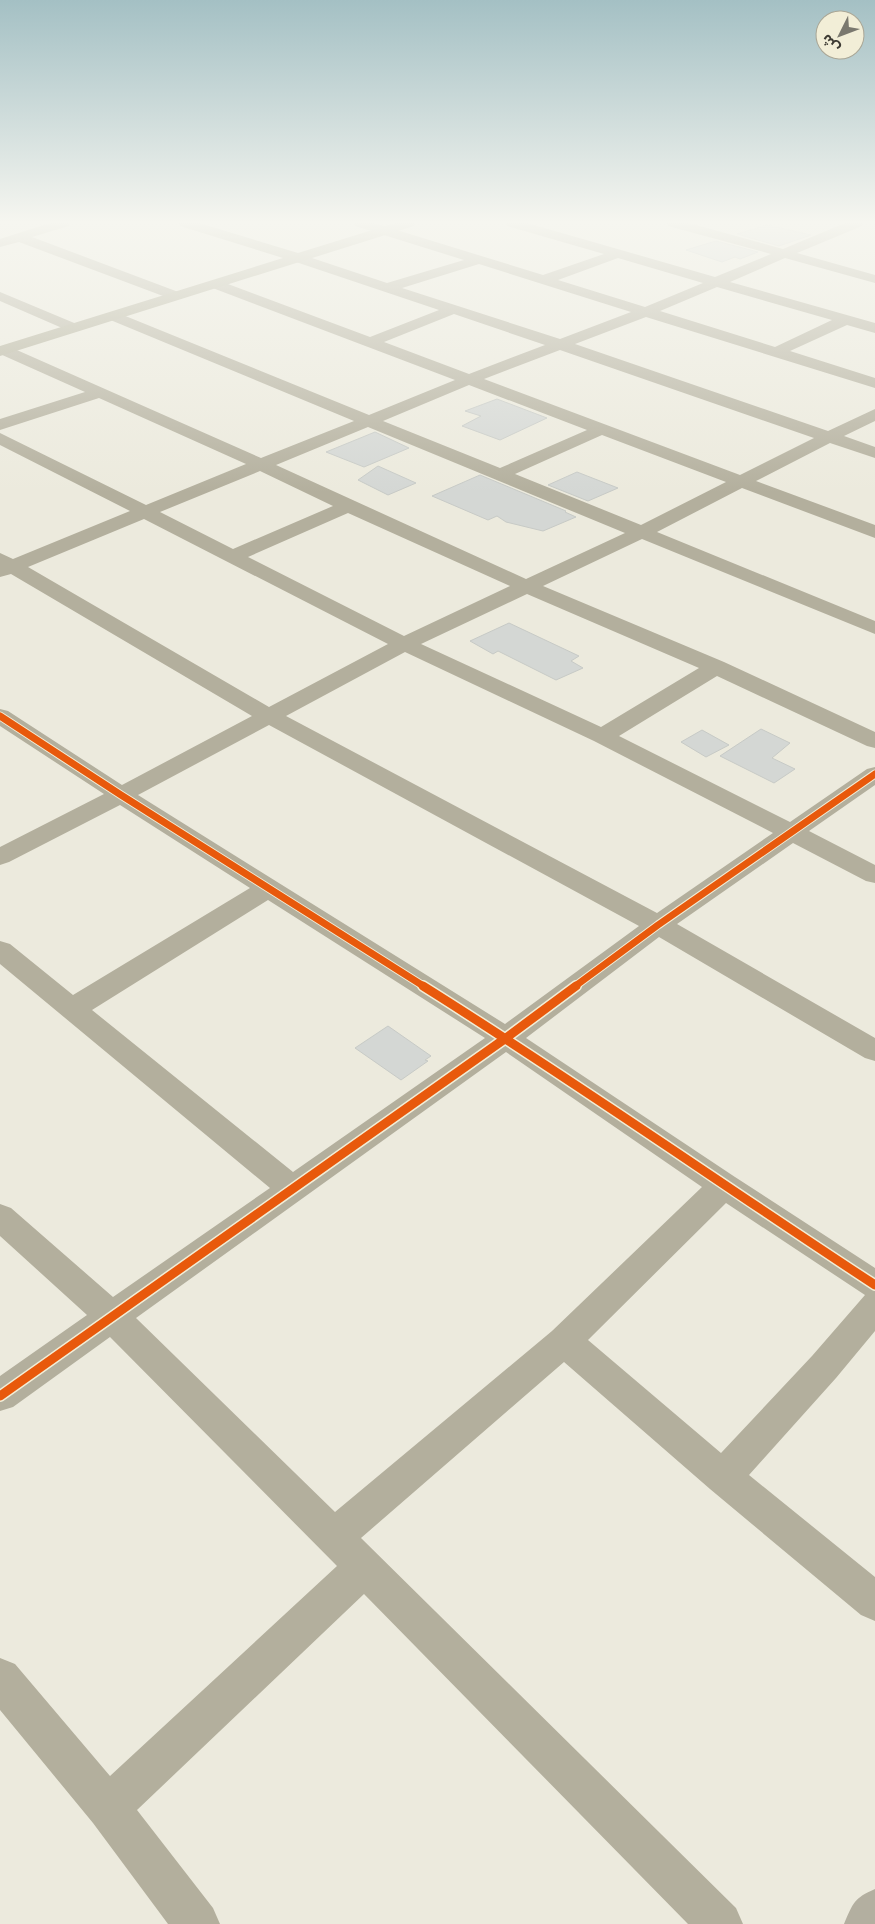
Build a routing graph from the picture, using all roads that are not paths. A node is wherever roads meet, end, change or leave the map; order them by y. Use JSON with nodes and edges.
{"nodes":[{"id":1,"x":39,"y":313,"type":"edge"},
{"id":2,"x":123,"y":313,"type":"edge"},
{"id":3,"x":292,"y":313,"type":"edge"},
{"id":4,"x":445,"y":313,"type":"edge"},
{"id":5,"x":461,"y":313,"type":"edge"},
{"id":6,"x":643,"y":313,"type":"edge"},
{"id":7,"x":648,"y":313,"type":"edge"},
{"id":8,"x":820,"y":313,"type":"edge"},
{"id":9,"x":113,"y":316,"type":"junction"},
{"id":10,"x":845,"y":320,"type":"junction"},
{"id":11,"x":74,"y":328,"type":"junction"},
{"id":12,"x":875,"y":328,"type":"edge"},
{"id":13,"x":370,"y":342,"type":"junction"},
{"id":14,"x":558,"y":344,"type":"junction"},
{"id":15,"x":2,"y":351,"type":"edge"},
{"id":16,"x":776,"y":352,"type":"junction"},
{"id":17,"x":468,"y":380,"type":"junction"},
{"id":18,"x":875,"y":383,"type":"edge"},
{"id":19,"x":98,"y":393,"type":"junction"},
{"id":20,"x":875,"y":414,"type":"edge"},
{"id":21,"x":368,"y":422,"type":"junction"},
{"id":22,"x":0,"y":425,"type":"edge"},
{"id":23,"x":600,"y":430,"type":"junction"},
{"id":24,"x":0,"y":438,"type":"edge"},
{"id":25,"x":831,"y":438,"type":"junction"},
{"id":26,"x":875,"y":453,"type":"edge"},
{"id":27,"x":262,"y":465,"type":"junction"},
{"id":28,"x":499,"y":475,"type":"junction"},
{"id":29,"x":742,"y":483,"type":"junction"},
{"id":30,"x":348,"y":506,"type":"junction"},
{"id":31,"x":146,"y":511,"type":"junction"},
{"id":32,"x":875,"y":532,"type":"edge"},
{"id":33,"x":640,"y":533,"type":"junction"},
{"id":34,"x":233,"y":556,"type":"junction"},
{"id":35,"x":4,"y":565,"type":"edge"},
{"id":36,"x":528,"y":587,"type":"junction"},
{"id":37,"x":875,"y":628,"type":"edge"},
{"id":38,"x":404,"y":644,"type":"junction"},
{"id":39,"x":716,"y":667,"type":"junction"},
{"id":40,"x":0,"y":716,"type":"edge"},
{"id":41,"x":270,"y":717,"type":"junction"},
{"id":42,"x":602,"y":736,"type":"junction"},
{"id":43,"x":875,"y":741,"type":"edge"},
{"id":44,"x":875,"y":774,"type":"edge"},
{"id":45,"x":121,"y":795,"type":"junction"},
{"id":46,"x":792,"y":831,"type":"junction"},
{"id":47,"x":0,"y":857,"type":"edge"},
{"id":48,"x":875,"y":875,"type":"edge"},
{"id":49,"x":268,"y":888,"type":"junction"},
{"id":50,"x":658,"y":925,"type":"junction"},
{"id":51,"x":0,"y":950,"type":"edge"},
{"id":52,"x":72,"y":1009,"type":"junction"},
{"id":53,"x":506,"y":1038,"type":"junction"},
{"id":54,"x":875,"y":1052,"type":"edge"},
{"id":55,"x":724,"y":1186,"type":"junction"},
{"id":56,"x":292,"y":1189,"type":"junction"},
{"id":57,"x":0,"y":1217,"type":"edge"},
{"id":58,"x":875,"y":1285,"type":"edge"},
{"id":59,"x":875,"y":1306,"type":"edge"},
{"id":60,"x":111,"y":1316,"type":"junction"},
{"id":61,"x":564,"y":1340,"type":"junction"},
{"id":62,"x":0,"y":1396,"type":"edge"},
{"id":63,"x":723,"y":1477,"type":"junction"},
{"id":64,"x":334,"y":1537,"type":"junction"},
{"id":65,"x":364,"y":1567,"type":"junction"},
{"id":66,"x":875,"y":1602,"type":"edge"},
{"id":67,"x":0,"y":1678,"type":"edge"},
{"id":68,"x":108,"y":1808,"type":"junction"},
{"id":69,"x":875,"y":1912,"type":"edge"},
{"id":70,"x":197,"y":1924,"type":"edge"},
{"id":71,"x":720,"y":1924,"type":"edge"},
{"id":72,"x":866,"y":1924,"type":"edge"}],
"edges":[{"from":1,"to":11,"type":"street"},
{"from":2,"to":9,"type":"main road"},
{"from":3,"to":13,"type":"street"},
{"from":4,"to":13,"type":"street"},
{"from":5,"to":14,"type":"street"},
{"from":6,"to":14,"type":"street"},
{"from":7,"to":16,"type":"street"},
{"from":8,"to":10,"type":"street"},
{"from":9,"to":11,"type":"main road"},
{"from":9,"to":21,"type":"street"},
{"from":10,"to":12,"type":"street"},
{"from":10,"to":16,"type":"street"},
{"from":11,"to":15,"type":"main road"},
{"from":13,"to":17,"type":"street"},
{"from":14,"to":17,"type":"street"},
{"from":14,"to":25,"type":"street"},
{"from":15,"to":19,"type":"street"},
{"from":16,"to":18,"type":"street"},
{"from":17,"to":21,"type":"street"},
{"from":17,"to":23,"type":"street"},
{"from":19,"to":22,"type":"street"},
{"from":19,"to":27,"type":"street"},
{"from":20,"to":25,"type":"street"},
{"from":21,"to":27,"type":"street"},
{"from":21,"to":28,"type":"street"},
{"from":23,"to":28,"type":"street"},
{"from":23,"to":29,"type":"street"},
{"from":24,"to":31,"type":"street"},
{"from":25,"to":26,"type":"street"},
{"from":25,"to":29,"type":"street"},
{"from":27,"to":30,"type":"street"},
{"from":27,"to":31,"type":"street"},
{"from":28,"to":33,"type":"street"},
{"from":29,"to":32,"type":"street"},
{"from":29,"to":33,"type":"street"},
{"from":30,"to":34,"type":"street"},
{"from":30,"to":36,"type":"street"},
{"from":31,"to":34,"type":"street"},
{"from":31,"to":35,"type":"street"},
{"from":33,"to":36,"type":"street"},
{"from":33,"to":37,"type":"street"},
{"from":34,"to":38,"type":"street"},
{"from":35,"to":41,"type":"street"},
{"from":36,"to":38,"type":"street"},
{"from":36,"to":39,"type":"street"},
{"from":38,"to":41,"type":"street"},
{"from":38,"to":42,"type":"street"},
{"from":39,"to":42,"type":"street"},
{"from":39,"to":43,"type":"street"},
{"from":40,"to":45,"type":"street"},
{"from":41,"to":45,"type":"street"},
{"from":41,"to":50,"type":"street"},
{"from":42,"to":46,"type":"street"},
{"from":44,"to":46,"type":"street"},
{"from":45,"to":47,"type":"street"},
{"from":45,"to":49,"type":"street"},
{"from":46,"to":48,"type":"street"},
{"from":46,"to":50,"type":"street"},
{"from":49,"to":52,"type":"street"},
{"from":49,"to":53,"type":"street"},
{"from":50,"to":53,"type":"street"},
{"from":50,"to":54,"type":"street"},
{"from":51,"to":52,"type":"street"},
{"from":52,"to":56,"type":"street"},
{"from":53,"to":55,"type":"street"},
{"from":53,"to":56,"type":"street"},
{"from":55,"to":58,"type":"street"},
{"from":55,"to":61,"type":"street"},
{"from":56,"to":60,"type":"street"},
{"from":57,"to":60,"type":"street"},
{"from":59,"to":63,"type":"street"},
{"from":60,"to":62,"type":"street"},
{"from":60,"to":64,"type":"street"},
{"from":61,"to":63,"type":"street"},
{"from":61,"to":64,"type":"street"},
{"from":63,"to":66,"type":"street"},
{"from":64,"to":65,"type":"street"},
{"from":65,"to":68,"type":"street"},
{"from":65,"to":71,"type":"street"},
{"from":67,"to":68,"type":"street"},
{"from":68,"to":70,"type":"street"},
{"from":69,"to":72,"type":"highway"}]}
